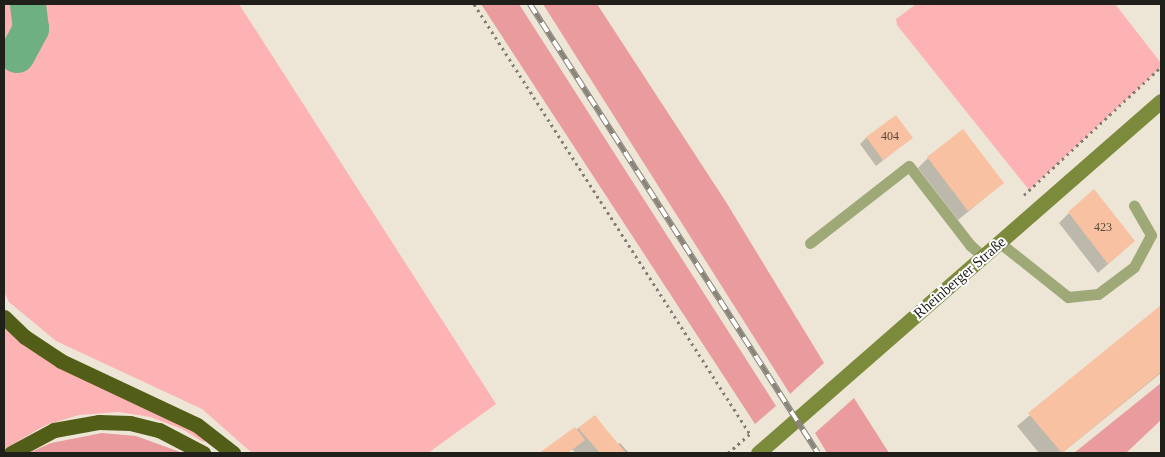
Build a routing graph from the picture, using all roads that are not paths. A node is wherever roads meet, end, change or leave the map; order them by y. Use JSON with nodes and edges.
{"nodes":[{"id":1,"x":1161,"y":101,"type":"edge"},
{"id":2,"x":1134,"y":205,"type":"dead end"},
{"id":3,"x":810,"y":244,"type":"dead end"},
{"id":4,"x":1000,"y":244,"type":"junction"},
{"id":5,"x":984,"y":257,"type":"junction"},
{"id":6,"x":4,"y":316,"type":"edge"},
{"id":7,"x":11,"y":453,"type":"edge"},
{"id":8,"x":203,"y":453,"type":"edge"},
{"id":9,"x":233,"y":453,"type":"edge"},
{"id":10,"x":758,"y":453,"type":"edge"}],
"edges":[{"from":1,"to":4,"type":"main road","name":"Rheinberger Straße"},
{"from":2,"to":4,"type":"lane"},
{"from":3,"to":5,"type":"lane"},
{"from":4,"to":5,"type":"main road","name":"Rheinberger Straße"},
{"from":5,"to":10,"type":"main road","name":"Rheinberger Straße"},
{"from":6,"to":9,"type":"highway"},
{"from":7,"to":8,"type":"highway"}]}
